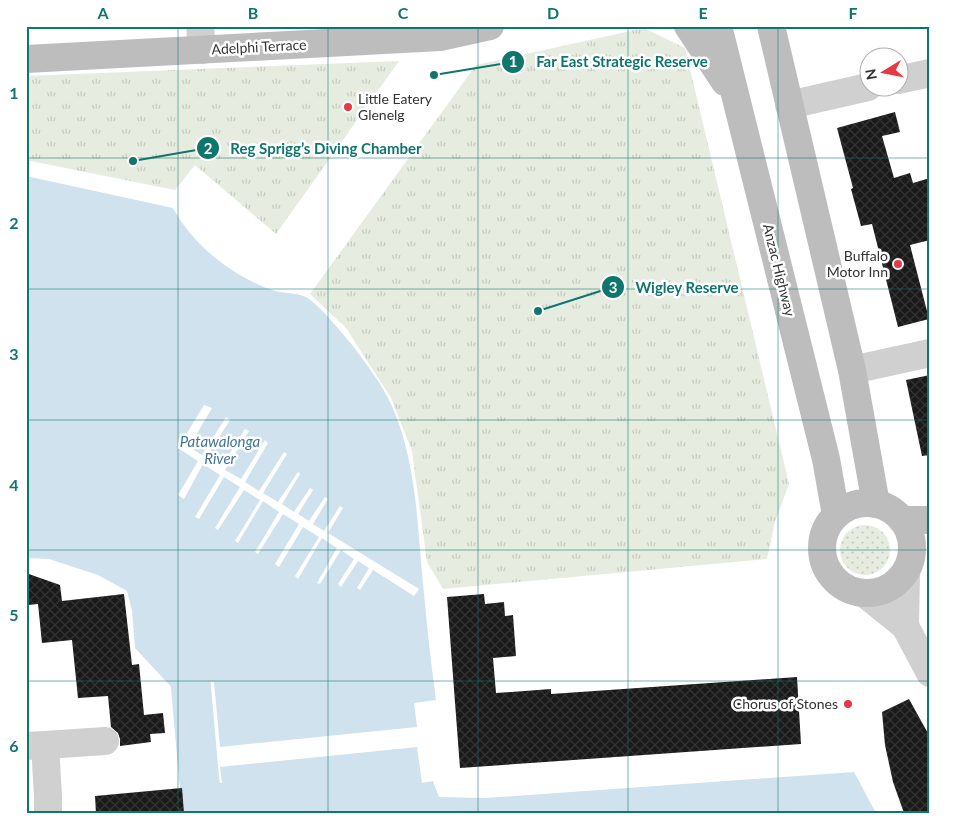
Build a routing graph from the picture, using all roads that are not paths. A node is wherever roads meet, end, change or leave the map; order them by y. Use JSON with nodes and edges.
{"nodes":[{"id":1,"x":490,"y":26,"type":"edge"},
{"id":2,"x":688,"y":26,"type":"edge"},
{"id":3,"x":718,"y":26,"type":"edge"},
{"id":4,"x":769,"y":26,"type":"edge"},
{"id":5,"x":201,"y":38,"type":"edge"},
{"id":6,"x":26,"y":59,"type":"edge"},
{"id":7,"x":930,"y":73,"type":"edge"},
{"id":8,"x":908,"y":78,"type":"edge"},
{"id":9,"x":858,"y":89,"type":"edge"},
{"id":10,"x":736,"y":100,"type":"junction"},
{"id":11,"x":789,"y":105,"type":"junction"},
{"id":12,"x":930,"y":353,"type":"edge"},
{"id":13,"x":852,"y":370,"type":"junction"},
{"id":14,"x":876,"y":504,"type":"junction"},
{"id":15,"x":836,"y":515,"type":"junction"},
{"id":16,"x":915,"y":520,"type":"edge"},
{"id":17,"x":915,"y":560,"type":"edge"},
{"id":18,"x":864,"y":593,"type":"junction"},
{"id":19,"x":905,"y":626,"type":"junction"},
{"id":20,"x":930,"y":673,"type":"edge"},
{"id":21,"x":105,"y":741,"type":"dead end"},
{"id":22,"x":36,"y":746,"type":"edge"},
{"id":23,"x":48,"y":813,"type":"edge"}],
"edges":[{"from":1,"to":5,"type":"street","name":"Adelphi Terrace"},
{"from":2,"to":10,"type":"street"},
{"from":3,"to":10,"type":"street","name":"Anzac Highway"},
{"from":4,"to":11,"type":"street"},
{"from":5,"to":6,"type":"street","name":"Adelphi Terrace"},
{"from":7,"to":8,"type":"street"},
{"from":9,"to":11,"type":"street"},
{"from":10,"to":15,"type":"street","name":"Anzac Highway"},
{"from":11,"to":13,"type":"street"},
{"from":12,"to":13,"type":"street"},
{"from":13,"to":14,"type":"street"},
{"from":13,"to":16,"type":"street"},
{"from":14,"to":15,"type":"street"},
{"from":14,"to":16,"type":"street"},
{"from":15,"to":18,"type":"street"},
{"from":16,"to":17,"type":"street"},
{"from":17,"to":18,"type":"street"},
{"from":17,"to":19,"type":"street"},
{"from":18,"to":19,"type":"street"},
{"from":19,"to":20,"type":"street"},
{"from":21,"to":22,"type":"street"},
{"from":22,"to":23,"type":"street"}]}
